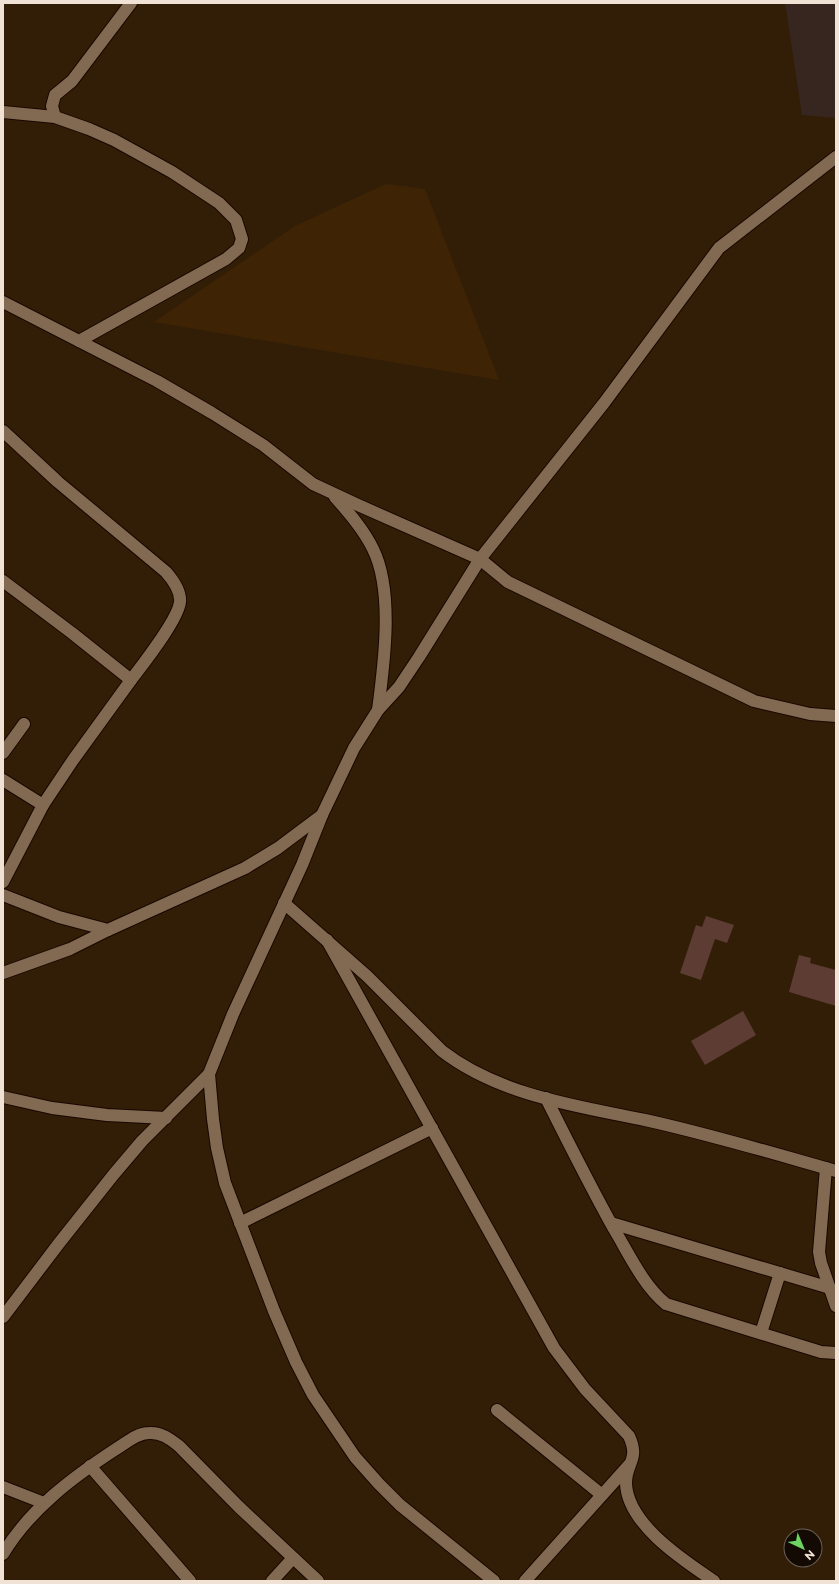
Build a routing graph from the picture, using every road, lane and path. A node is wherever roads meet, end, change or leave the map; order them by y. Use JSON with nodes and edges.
{"nodes":[{"id":1,"x":131,"y":3,"type":"edge"},
{"id":2,"x":3,"y":112,"type":"edge"},
{"id":3,"x":55,"y":117,"type":"junction"},
{"id":4,"x":836,"y":157,"type":"edge"},
{"id":5,"x":3,"y":302,"type":"edge"},
{"id":6,"x":79,"y":341,"type":"junction"},
{"id":7,"x":3,"y":431,"type":"edge"},
{"id":8,"x":332,"y":493,"type":"junction"},
{"id":9,"x":480,"y":559,"type":"junction"},
{"id":10,"x":3,"y":581,"type":"edge"},
{"id":11,"x":131,"y":680,"type":"junction"},
{"id":12,"x":378,"y":710,"type":"junction"},
{"id":13,"x":836,"y":716,"type":"edge"},
{"id":14,"x":24,"y":724,"type":"dead end"},
{"id":15,"x":3,"y":753,"type":"edge"},
{"id":16,"x":3,"y":780,"type":"edge"},
{"id":17,"x":43,"y":805,"type":"junction"},
{"id":18,"x":322,"y":815,"type":"junction"},
{"id":19,"x":3,"y":882,"type":"edge"},
{"id":20,"x":3,"y":895,"type":"edge"},
{"id":21,"x":284,"y":903,"type":"junction"},
{"id":22,"x":108,"y":930,"type":"junction"},
{"id":23,"x":327,"y":940,"type":"junction"},
{"id":24,"x":3,"y":973,"type":"edge"},
{"id":25,"x":209,"y":1074,"type":"junction"},
{"id":26,"x":3,"y":1097,"type":"edge"},
{"id":27,"x":546,"y":1098,"type":"junction"},
{"id":28,"x":166,"y":1118,"type":"junction"},
{"id":29,"x":432,"y":1128,"type":"junction"},
{"id":30,"x":831,"y":1169,"type":"edge"},
{"id":31,"x":240,"y":1223,"type":"junction"},
{"id":32,"x":611,"y":1223,"type":"junction"},
{"id":33,"x":780,"y":1273,"type":"junction"},
{"id":34,"x":830,"y":1288,"type":"junction"},
{"id":35,"x":836,"y":1306,"type":"edge"},
{"id":36,"x":3,"y":1317,"type":"edge"},
{"id":37,"x":761,"y":1333,"type":"junction"},
{"id":38,"x":836,"y":1353,"type":"edge"},
{"id":39,"x":497,"y":1410,"type":"dead end"},
{"id":40,"x":631,"y":1463,"type":"junction"},
{"id":41,"x":90,"y":1466,"type":"junction"},
{"id":42,"x":3,"y":1487,"type":"edge"},
{"id":43,"x":602,"y":1495,"type":"junction"},
{"id":44,"x":44,"y":1503,"type":"junction"},
{"id":45,"x":3,"y":1554,"type":"edge"},
{"id":46,"x":293,"y":1558,"type":"junction"},
{"id":47,"x":190,"y":1581,"type":"edge"},
{"id":48,"x":272,"y":1581,"type":"edge"},
{"id":49,"x":318,"y":1581,"type":"edge"},
{"id":50,"x":494,"y":1581,"type":"edge"},
{"id":51,"x":525,"y":1581,"type":"edge"},
{"id":52,"x":714,"y":1581,"type":"edge"}],
"edges":[{"from":1,"to":3,"type":"street"},
{"from":2,"to":3,"type":"street"},
{"from":3,"to":6,"type":"street"},
{"from":4,"to":9,"type":"street"},
{"from":5,"to":6,"type":"street"},
{"from":6,"to":8,"type":"street"},
{"from":7,"to":11,"type":"street"},
{"from":8,"to":9,"type":"street"},
{"from":8,"to":12,"type":"street"},
{"from":9,"to":12,"type":"street"},
{"from":9,"to":13,"type":"street"},
{"from":10,"to":11,"type":"street"},
{"from":11,"to":17,"type":"street"},
{"from":12,"to":18,"type":"street"},
{"from":14,"to":15,"type":"street"},
{"from":16,"to":17,"type":"street"},
{"from":17,"to":19,"type":"street"},
{"from":18,"to":21,"type":"street"},
{"from":18,"to":22,"type":"street"},
{"from":20,"to":22,"type":"street"},
{"from":21,"to":23,"type":"street"},
{"from":21,"to":25,"type":"street"},
{"from":22,"to":24,"type":"street"},
{"from":23,"to":27,"type":"street"},
{"from":23,"to":29,"type":"street"},
{"from":25,"to":28,"type":"street"},
{"from":25,"to":31,"type":"street"},
{"from":26,"to":28,"type":"street"},
{"from":27,"to":30,"type":"street"},
{"from":27,"to":32,"type":"street"},
{"from":28,"to":36,"type":"street"},
{"from":29,"to":31,"type":"street"},
{"from":29,"to":40,"type":"street"},
{"from":30,"to":34,"type":"street"},
{"from":31,"to":50,"type":"street"},
{"from":32,"to":33,"type":"street"},
{"from":32,"to":37,"type":"street"},
{"from":33,"to":34,"type":"street"},
{"from":33,"to":37,"type":"street"},
{"from":34,"to":35,"type":"street"},
{"from":37,"to":38,"type":"street"},
{"from":39,"to":43,"type":"street"},
{"from":40,"to":43,"type":"street"},
{"from":40,"to":52,"type":"street"},
{"from":41,"to":44,"type":"street"},
{"from":41,"to":46,"type":"street"},
{"from":41,"to":47,"type":"street"},
{"from":42,"to":44,"type":"street"},
{"from":43,"to":51,"type":"street"},
{"from":44,"to":45,"type":"street"},
{"from":46,"to":48,"type":"street"},
{"from":46,"to":49,"type":"street"}]}
